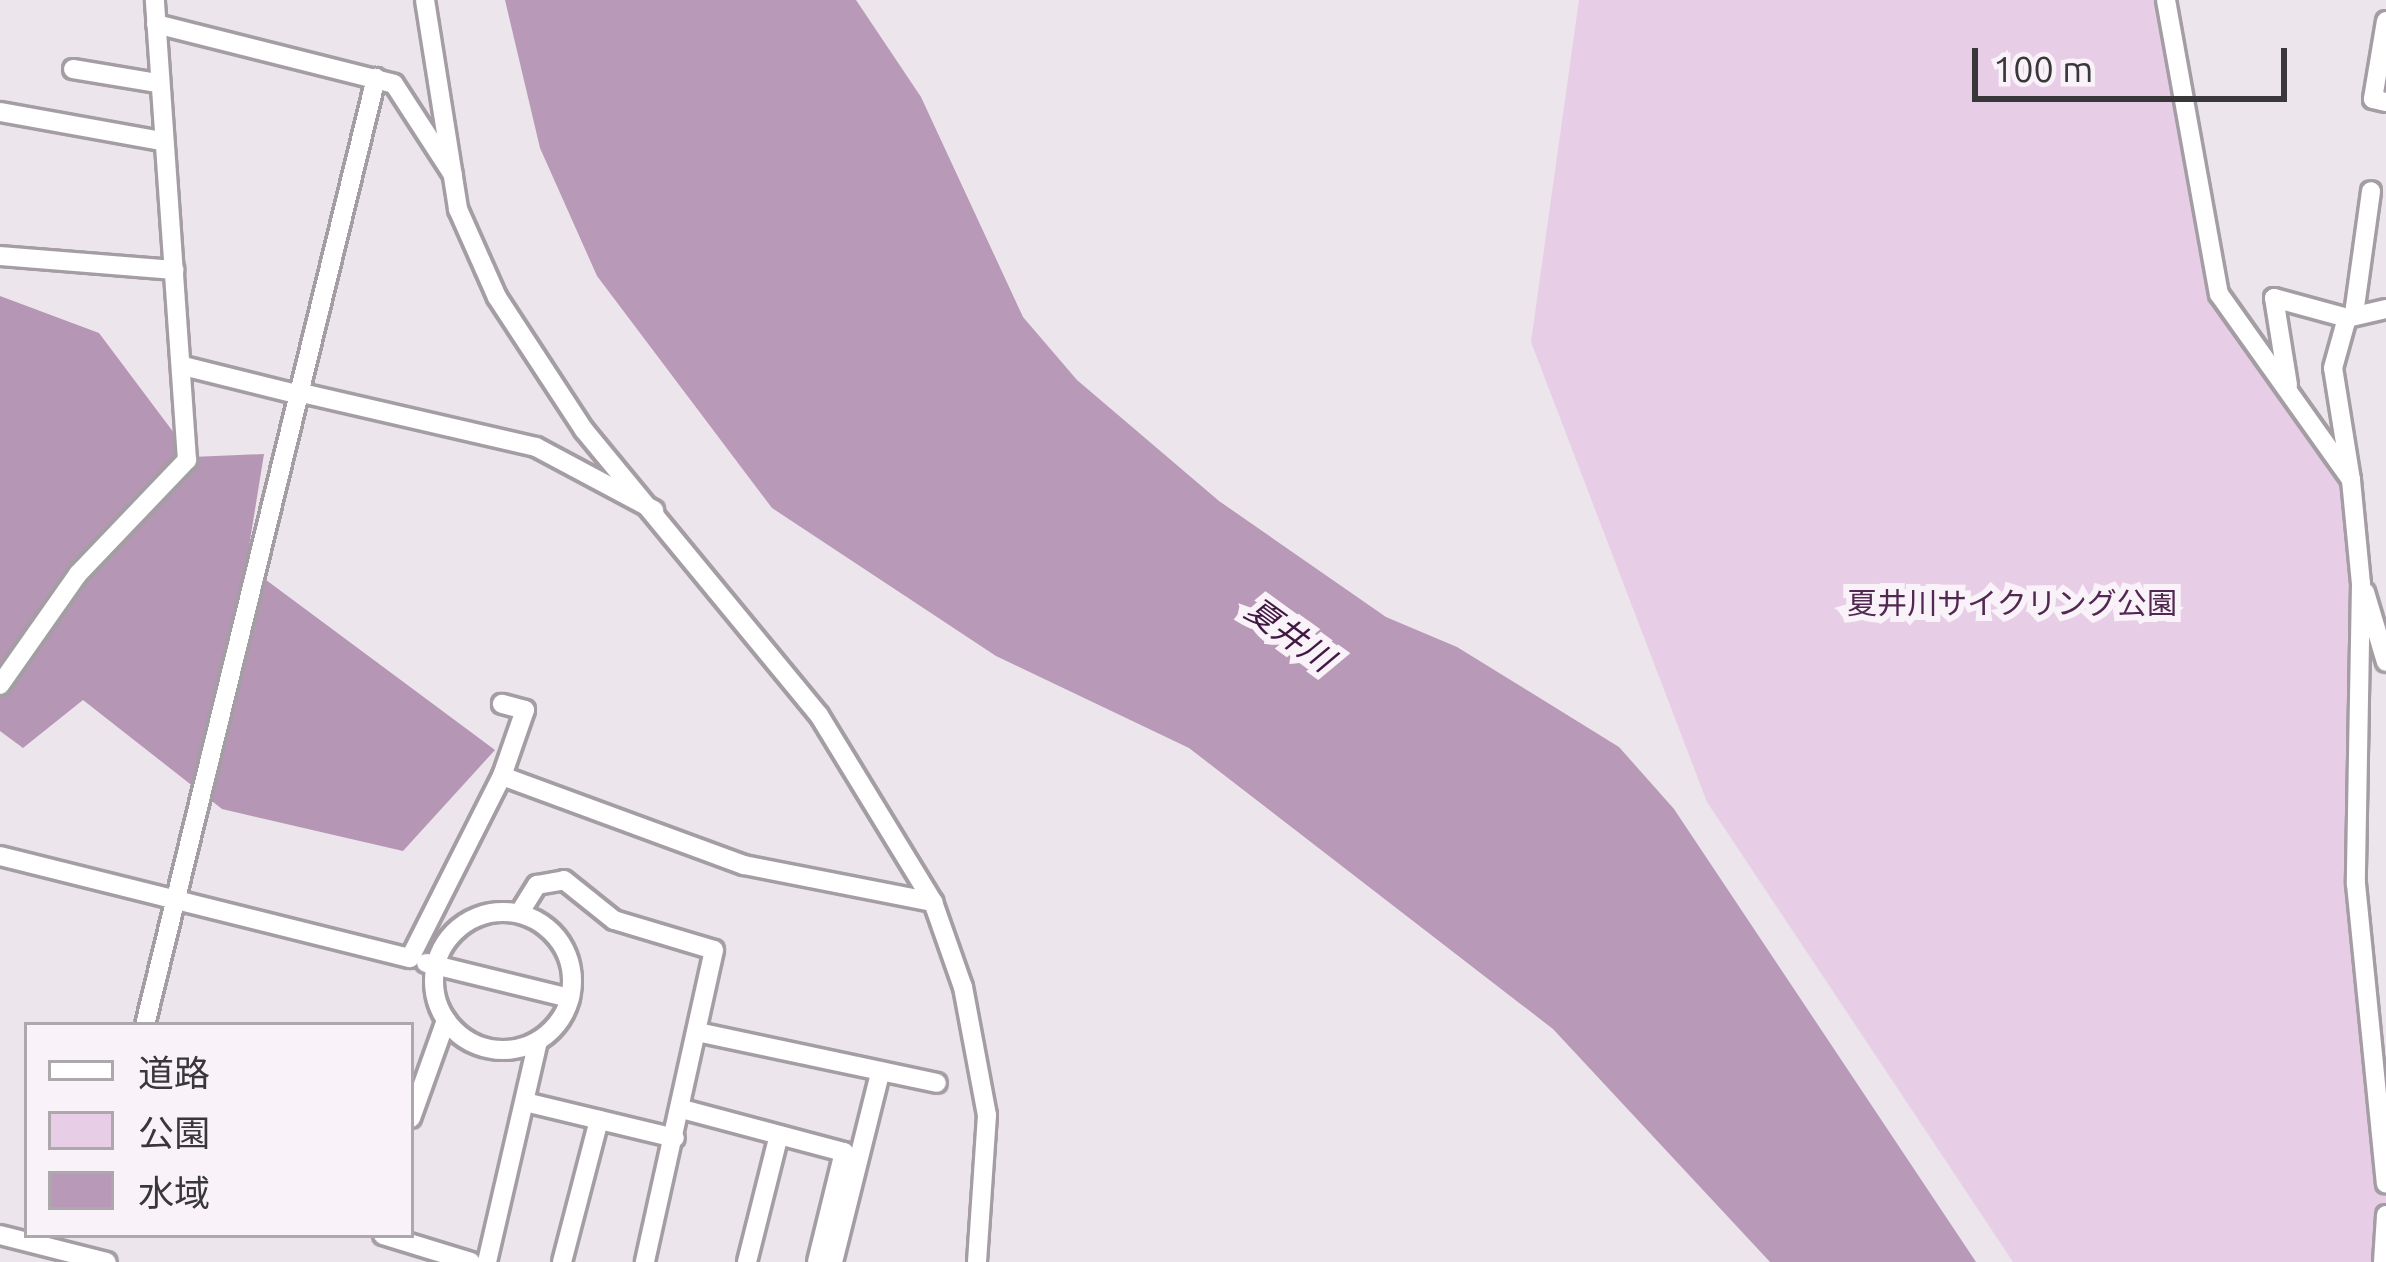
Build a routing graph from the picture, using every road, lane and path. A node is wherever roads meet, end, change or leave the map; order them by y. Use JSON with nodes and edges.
{"nodes":[{"id":1,"x":155,"y":0,"type":"edge"},
{"id":2,"x":425,"y":0,"type":"edge"},
{"id":3,"x":2166,"y":0,"type":"edge"},
{"id":4,"x":2386,"y":21,"type":"edge"},
{"id":5,"x":156,"y":24,"type":"junction"},
{"id":6,"x":73,"y":69,"type":"dead end"},
{"id":7,"x":376,"y":78,"type":"junction"},
{"id":8,"x":158,"y":83,"type":"junction"},
{"id":9,"x":2386,"y":102,"type":"edge"},
{"id":10,"x":0,"y":112,"type":"edge"},
{"id":11,"x":161,"y":141,"type":"junction"},
{"id":12,"x":453,"y":175,"type":"junction"},
{"id":13,"x":2371,"y":191,"type":"dead end"},
{"id":14,"x":0,"y":256,"type":"edge"},
{"id":15,"x":174,"y":270,"type":"junction"},
{"id":16,"x":2386,"y":309,"type":"edge"},
{"id":17,"x":2351,"y":316,"type":"junction"},
{"id":18,"x":183,"y":366,"type":"junction"},
{"id":19,"x":2288,"y":385,"type":"junction"},
{"id":20,"x":301,"y":394,"type":"junction"},
{"id":21,"x":2350,"y":480,"type":"junction"},
{"id":22,"x":654,"y":510,"type":"junction"},
{"id":23,"x":2361,"y":584,"type":"junction"},
{"id":24,"x":2386,"y":662,"type":"edge"},
{"id":25,"x":0,"y":686,"type":"edge"},
{"id":26,"x":502,"y":704,"type":"dead end"},
{"id":27,"x":502,"y":776,"type":"junction"},
{"id":28,"x":0,"y":856,"type":"edge"},
{"id":29,"x":176,"y":900,"type":"junction"},
{"id":30,"x":933,"y":902,"type":"junction"},
{"id":31,"x":520,"y":912,"type":"junction"},
{"id":32,"x":410,"y":958,"type":"junction"},
{"id":33,"x":435,"y":966,"type":"junction"},
{"id":34,"x":570,"y":998,"type":"junction"},
{"id":35,"x":446,"y":1020,"type":"junction"},
{"id":36,"x":146,"y":1022,"type":"edge"},
{"id":37,"x":702,"y":1033,"type":"junction"},
{"id":38,"x":538,"y":1041,"type":"junction"},
{"id":39,"x":880,"y":1073,"type":"junction"},
{"id":40,"x":937,"y":1083,"type":"dead end"},
{"id":41,"x":525,"y":1102,"type":"junction"},
{"id":42,"x":682,"y":1109,"type":"junction"},
{"id":43,"x":414,"y":1110,"type":"edge"},
{"id":44,"x":599,"y":1120,"type":"junction"},
{"id":45,"x":779,"y":1135,"type":"junction"},
{"id":46,"x":675,"y":1138,"type":"junction"},
{"id":47,"x":2386,"y":1184,"type":"edge"},
{"id":48,"x":2386,"y":1215,"type":"edge"},
{"id":49,"x":0,"y":1235,"type":"edge"},
{"id":50,"x":393,"y":1238,"type":"edge"},
{"id":51,"x":86,"y":1260,"type":"edge"},
{"id":52,"x":107,"y":1262,"type":"edge"},
{"id":53,"x":472,"y":1262,"type":"edge"},
{"id":54,"x":487,"y":1262,"type":"edge"},
{"id":55,"x":562,"y":1262,"type":"edge"},
{"id":56,"x":645,"y":1262,"type":"edge"},
{"id":57,"x":747,"y":1262,"type":"edge"},
{"id":58,"x":817,"y":1262,"type":"edge"},
{"id":59,"x":833,"y":1262,"type":"edge"},
{"id":60,"x":977,"y":1262,"type":"edge"},
{"id":61,"x":2383,"y":1262,"type":"edge"}],
"edges":[{"from":1,"to":5,"type":"street"},
{"from":2,"to":12,"type":"street"},
{"from":3,"to":19,"type":"street"},
{"from":4,"to":9,"type":"street"},
{"from":5,"to":7,"type":"street"},
{"from":5,"to":8,"type":"street"},
{"from":6,"to":8,"type":"street"},
{"from":7,"to":12,"type":"street"},
{"from":7,"to":20,"type":"street"},
{"from":8,"to":11,"type":"street"},
{"from":10,"to":11,"type":"street"},
{"from":11,"to":15,"type":"street"},
{"from":12,"to":22,"type":"street"},
{"from":13,"to":17,"type":"street"},
{"from":14,"to":15,"type":"street"},
{"from":15,"to":18,"type":"street"},
{"from":16,"to":17,"type":"street"},
{"from":17,"to":19,"type":"street"},
{"from":17,"to":21,"type":"street"},
{"from":18,"to":20,"type":"street"},
{"from":18,"to":25,"type":"street"},
{"from":19,"to":21,"type":"street"},
{"from":20,"to":22,"type":"street"},
{"from":20,"to":29,"type":"street"},
{"from":21,"to":23,"type":"street"},
{"from":22,"to":30,"type":"street"},
{"from":23,"to":24,"type":"street"},
{"from":23,"to":47,"type":"street"},
{"from":26,"to":27,"type":"street"},
{"from":27,"to":30,"type":"street"},
{"from":27,"to":32,"type":"street"},
{"from":28,"to":29,"type":"street"},
{"from":29,"to":32,"type":"street"},
{"from":29,"to":36,"type":"street"},
{"from":30,"to":60,"type":"street"},
{"from":31,"to":33,"type":"street"},
{"from":31,"to":34,"type":"street"},
{"from":31,"to":37,"type":"street"},
{"from":32,"to":33,"type":"street"},
{"from":33,"to":34,"type":"street"},
{"from":33,"to":35,"type":"street"},
{"from":34,"to":38,"type":"street"},
{"from":35,"to":38,"type":"street"},
{"from":35,"to":43,"type":"street"},
{"from":37,"to":39,"type":"street"},
{"from":37,"to":42,"type":"street"},
{"from":38,"to":41,"type":"street"},
{"from":39,"to":40,"type":"street"},
{"from":39,"to":59,"type":"street"},
{"from":41,"to":44,"type":"street"},
{"from":41,"to":54,"type":"street"},
{"from":42,"to":45,"type":"street"},
{"from":42,"to":46,"type":"street"},
{"from":44,"to":46,"type":"street"},
{"from":44,"to":55,"type":"street"},
{"from":45,"to":57,"type":"street"},
{"from":45,"to":58,"type":"street"},
{"from":46,"to":56,"type":"street"},
{"from":48,"to":61,"type":"street"},
{"from":49,"to":51,"type":"street"},
{"from":50,"to":53,"type":"street"},
{"from":51,"to":52,"type":"street"}]}
